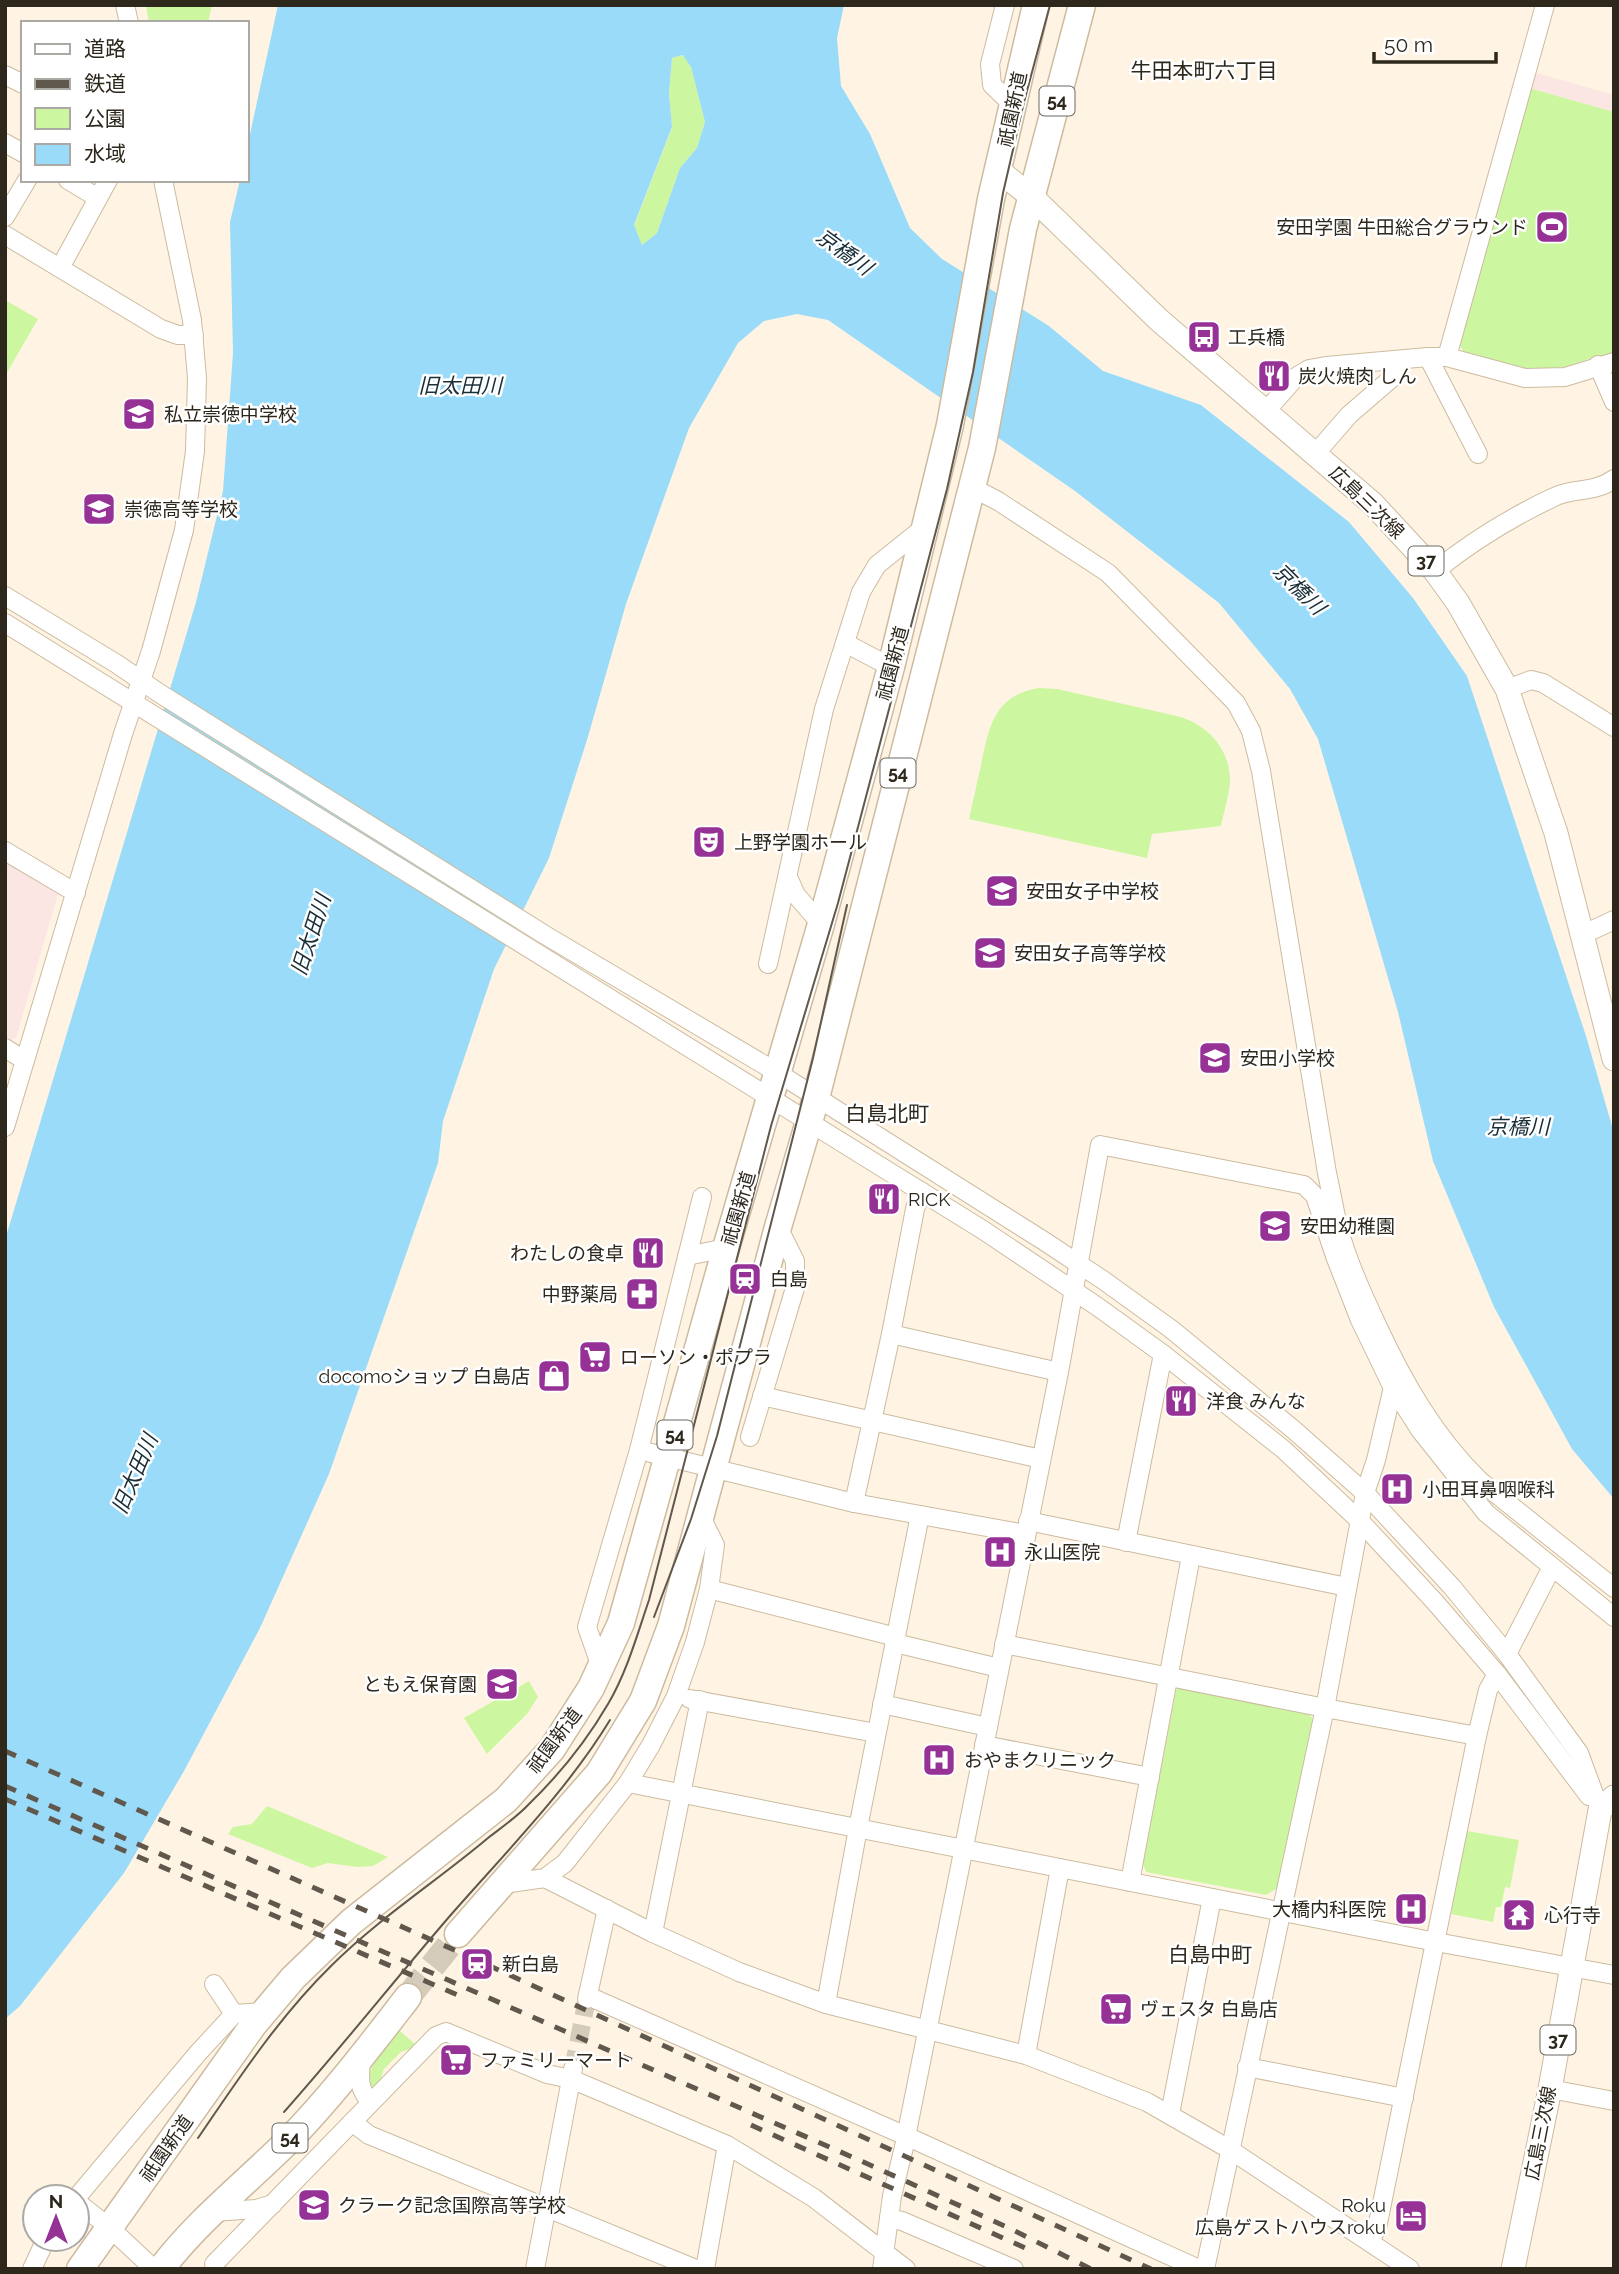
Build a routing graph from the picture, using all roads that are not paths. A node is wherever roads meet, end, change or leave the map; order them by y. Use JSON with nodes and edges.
{"nodes":[{"id":1,"x":1006,"y":5,"type":"edge"},
{"id":2,"x":1036,"y":5,"type":"edge"},
{"id":3,"x":1082,"y":5,"type":"edge"},
{"id":4,"x":1545,"y":5,"type":"edge"},
{"id":5,"x":5,"y":75,"type":"edge"},
{"id":6,"x":21,"y":83,"type":"edge"},
{"id":7,"x":1012,"y":104,"type":"junction"},
{"id":8,"x":5,"y":143,"type":"edge"},
{"id":9,"x":21,"y":152,"type":"edge"},
{"id":10,"x":999,"y":170,"type":"junction"},
{"id":11,"x":26,"y":182,"type":"edge"},
{"id":12,"x":71,"y":182,"type":"edge"},
{"id":13,"x":107,"y":182,"type":"edge"},
{"id":14,"x":163,"y":182,"type":"edge"},
{"id":15,"x":1032,"y":197,"type":"junction"},
{"id":16,"x":98,"y":198,"type":"junction"},
{"id":17,"x":5,"y":216,"type":"edge"},
{"id":18,"x":5,"y":235,"type":"edge"},
{"id":19,"x":60,"y":268,"type":"junction"},
{"id":20,"x":194,"y":335,"type":"junction"},
{"id":21,"x":1428,"y":357,"type":"junction"},
{"id":22,"x":1447,"y":357,"type":"junction"},
{"id":23,"x":1395,"y":360,"type":"junction"},
{"id":24,"x":1606,"y":364,"type":"edge"},
{"id":25,"x":1614,"y":402,"type":"edge"},
{"id":26,"x":1266,"y":411,"type":"junction"},
{"id":27,"x":1316,"y":453,"type":"junction"},
{"id":28,"x":1478,"y":454,"type":"dead end"},
{"id":29,"x":1614,"y":479,"type":"edge"},
{"id":30,"x":971,"y":486,"type":"junction"},
{"id":31,"x":927,"y":525,"type":"junction"},
{"id":32,"x":1435,"y":570,"type":"junction"},
{"id":33,"x":5,"y":596,"type":"edge"},
{"id":34,"x":5,"y":622,"type":"edge"},
{"id":35,"x":845,"y":643,"type":"junction"},
{"id":36,"x":891,"y":667,"type":"junction"},
{"id":37,"x":140,"y":680,"type":"junction"},
{"id":38,"x":1507,"y":689,"type":"junction"},
{"id":39,"x":133,"y":701,"type":"junction"},
{"id":40,"x":1614,"y":727,"type":"edge"},
{"id":41,"x":5,"y":851,"type":"edge"},
{"id":42,"x":788,"y":877,"type":"junction"},
{"id":43,"x":76,"y":893,"type":"junction"},
{"id":44,"x":1614,"y":920,"type":"edge"},
{"id":45,"x":821,"y":925,"type":"junction"},
{"id":46,"x":1581,"y":935,"type":"junction"},
{"id":47,"x":768,"y":964,"type":"dead end"},
{"id":48,"x":5,"y":1048,"type":"edge"},
{"id":49,"x":1614,"y":1059,"type":"edge"},
{"id":50,"x":24,"y":1060,"type":"junction"},
{"id":51,"x":774,"y":1086,"type":"junction"},
{"id":52,"x":812,"y":1110,"type":"junction"},
{"id":53,"x":5,"y":1127,"type":"edge"},
{"id":54,"x":921,"y":1191,"type":"junction"},
{"id":55,"x":702,"y":1197,"type":"dead end"},
{"id":56,"x":778,"y":1227,"type":"junction"},
{"id":57,"x":726,"y":1248,"type":"junction"},
{"id":58,"x":687,"y":1256,"type":"junction"},
{"id":59,"x":1077,"y":1264,"type":"junction"},
{"id":60,"x":1073,"y":1290,"type":"junction"},
{"id":61,"x":891,"y":1334,"type":"junction"},
{"id":62,"x":1163,"y":1354,"type":"junction"},
{"id":63,"x":1059,"y":1372,"type":"junction"},
{"id":64,"x":1396,"y":1380,"type":"junction"},
{"id":65,"x":762,"y":1396,"type":"junction"},
{"id":66,"x":872,"y":1421,"type":"junction"},
{"id":67,"x":750,"y":1437,"type":"dead end"},
{"id":68,"x":639,"y":1450,"type":"junction"},
{"id":69,"x":669,"y":1457,"type":"junction"},
{"id":70,"x":1041,"y":1459,"type":"junction"},
{"id":71,"x":714,"y":1468,"type":"junction"},
{"id":72,"x":1365,"y":1493,"type":"junction"},
{"id":73,"x":854,"y":1503,"type":"junction"},
{"id":74,"x":920,"y":1516,"type":"junction"},
{"id":75,"x":701,"y":1517,"type":"junction"},
{"id":76,"x":1360,"y":1521,"type":"junction"},
{"id":77,"x":1027,"y":1528,"type":"junction"},
{"id":78,"x":1126,"y":1542,"type":"junction"},
{"id":79,"x":1191,"y":1556,"type":"junction"},
{"id":80,"x":1552,"y":1567,"type":"junction"},
{"id":81,"x":1347,"y":1587,"type":"junction"},
{"id":82,"x":1614,"y":1588,"type":"edge"},
{"id":83,"x":709,"y":1589,"type":"junction"},
{"id":84,"x":1614,"y":1617,"type":"edge"},
{"id":85,"x":896,"y":1640,"type":"junction"},
{"id":86,"x":1004,"y":1644,"type":"junction"},
{"id":87,"x":1507,"y":1654,"type":"junction"},
{"id":88,"x":601,"y":1667,"type":"junction"},
{"id":89,"x":999,"y":1668,"type":"junction"},
{"id":90,"x":1497,"y":1674,"type":"junction"},
{"id":91,"x":1168,"y":1676,"type":"junction"},
{"id":92,"x":676,"y":1696,"type":"junction"},
{"id":93,"x":700,"y":1700,"type":"junction"},
{"id":94,"x":882,"y":1704,"type":"junction"},
{"id":95,"x":1325,"y":1708,"type":"junction"},
{"id":96,"x":988,"y":1727,"type":"junction"},
{"id":97,"x":876,"y":1733,"type":"junction"},
{"id":98,"x":1477,"y":1736,"type":"junction"},
{"id":99,"x":984,"y":1745,"type":"junction"},
{"id":100,"x":1150,"y":1777,"type":"junction"},
{"id":101,"x":628,"y":1783,"type":"junction"},
{"id":102,"x":681,"y":1793,"type":"junction"},
{"id":103,"x":1607,"y":1803,"type":"edge"},
{"id":104,"x":858,"y":1828,"type":"junction"},
{"id":105,"x":963,"y":1850,"type":"junction"},
{"id":106,"x":1060,"y":1868,"type":"junction"},
{"id":107,"x":545,"y":1878,"type":"junction"},
{"id":108,"x":1130,"y":1882,"type":"junction"},
{"id":109,"x":503,"y":1884,"type":"junction"},
{"id":110,"x":1212,"y":1898,"type":"junction"},
{"id":111,"x":607,"y":1909,"type":"junction"},
{"id":112,"x":1280,"y":1912,"type":"junction"},
{"id":113,"x":653,"y":1933,"type":"junction"},
{"id":114,"x":458,"y":1934,"type":"tunnel mouth"},
{"id":115,"x":1436,"y":1942,"type":"junction"},
{"id":116,"x":1572,"y":1967,"type":"junction"},
{"id":117,"x":1614,"y":1975,"type":"edge"},
{"id":118,"x":214,"y":1984,"type":"dead end"},
{"id":119,"x":408,"y":1997,"type":"tunnel mouth"},
{"id":120,"x":826,"y":2004,"type":"junction"},
{"id":121,"x":264,"y":2012,"type":"junction"},
{"id":122,"x":234,"y":2014,"type":"junction"},
{"id":123,"x":927,"y":2031,"type":"junction"},
{"id":124,"x":1026,"y":2055,"type":"junction"},
{"id":125,"x":360,"y":2058,"type":"junction"},
{"id":126,"x":1247,"y":2067,"type":"junction"},
{"id":127,"x":572,"y":2074,"type":"junction"},
{"id":128,"x":1550,"y":2089,"type":"junction"},
{"id":129,"x":1404,"y":2098,"type":"junction"},
{"id":130,"x":1614,"y":2101,"type":"edge"},
{"id":131,"x":371,"y":2102,"type":"junction"},
{"id":132,"x":1170,"y":2114,"type":"junction"},
{"id":133,"x":352,"y":2122,"type":"junction"},
{"id":134,"x":906,"y":2136,"type":"junction"},
{"id":135,"x":727,"y":2145,"type":"junction"},
{"id":136,"x":1229,"y":2149,"type":"junction"},
{"id":137,"x":91,"y":2183,"type":"edge"},
{"id":138,"x":273,"y":2204,"type":"junction"},
{"id":139,"x":545,"y":2209,"type":"junction"},
{"id":140,"x":91,"y":2212,"type":"edge"},
{"id":141,"x":214,"y":2212,"type":"junction"},
{"id":142,"x":889,"y":2218,"type":"junction"},
{"id":143,"x":110,"y":2228,"type":"junction"},
{"id":144,"x":1370,"y":2241,"type":"junction"},
{"id":145,"x":39,"y":2253,"type":"edge"},
{"id":146,"x":883,"y":2261,"type":"edge"},
{"id":147,"x":214,"y":2264,"type":"dead end"},
{"id":148,"x":32,"y":2269,"type":"edge"},
{"id":149,"x":80,"y":2269,"type":"edge"},
{"id":150,"x":154,"y":2269,"type":"edge"},
{"id":151,"x":161,"y":2269,"type":"edge"},
{"id":152,"x":535,"y":2269,"type":"edge"},
{"id":153,"x":696,"y":2269,"type":"edge"},
{"id":154,"x":705,"y":2269,"type":"edge"},
{"id":155,"x":906,"y":2269,"type":"edge"},
{"id":156,"x":1014,"y":2269,"type":"edge"},
{"id":157,"x":1199,"y":2269,"type":"edge"},
{"id":158,"x":1205,"y":2269,"type":"edge"},
{"id":159,"x":1410,"y":2269,"type":"edge"},
{"id":160,"x":1513,"y":2269,"type":"edge"}],
"edges":[{"from":1,"to":7,"type":"street"},
{"from":2,"to":7,"type":"highway","name":"祇園新道","number":"54"},
{"from":3,"to":15,"type":"highway","name":"祇園新道","number":"54"},
{"from":4,"to":22,"type":"street"},
{"from":5,"to":6,"type":"street"},
{"from":7,"to":10,"type":"highway","name":"祇園新道","number":"54"},
{"from":8,"to":9,"type":"street"},
{"from":10,"to":15,"type":"main road","name":"広島三次線","number":"37"},
{"from":10,"to":31,"type":"highway","name":"祇園新道","number":"54"},
{"from":11,"to":17,"type":"street"},
{"from":12,"to":16,"type":"street"},
{"from":13,"to":16,"type":"street"},
{"from":14,"to":20,"type":"street"},
{"from":15,"to":26,"type":"main road","name":"広島三次線","number":"37"},
{"from":15,"to":30,"type":"highway","name":"祇園新道","number":"54"},
{"from":16,"to":19,"type":"street"},
{"from":18,"to":19,"type":"street"},
{"from":19,"to":20,"type":"street"},
{"from":20,"to":37,"type":"street"},
{"from":21,"to":22,"type":"street"},
{"from":21,"to":23,"type":"street"},
{"from":21,"to":28,"type":"street"},
{"from":22,"to":24,"type":"street"},
{"from":23,"to":26,"type":"street"},
{"from":23,"to":27,"type":"street"},
{"from":24,"to":25,"type":"street"},
{"from":26,"to":27,"type":"main road","name":"広島三次線","number":"37"},
{"from":27,"to":32,"type":"main road","name":"広島三次線","number":"37"},
{"from":29,"to":32,"type":"street"},
{"from":30,"to":52,"type":"highway","name":"祇園新道","number":"54"},
{"from":30,"to":64,"type":"street"},
{"from":31,"to":35,"type":"street"},
{"from":31,"to":36,"type":"highway","name":"祇園新道","number":"54"},
{"from":32,"to":38,"type":"main road","name":"広島三次線","number":"37"},
{"from":33,"to":37,"type":"street"},
{"from":34,"to":39,"type":"street"},
{"from":35,"to":36,"type":"street"},
{"from":35,"to":42,"type":"street"},
{"from":36,"to":45,"type":"highway","name":"祇園新道","number":"54"},
{"from":37,"to":39,"type":"street"},
{"from":37,"to":51,"type":"street"},
{"from":38,"to":40,"type":"street"},
{"from":38,"to":46,"type":"main road","name":"広島三次線","number":"37"},
{"from":39,"to":43,"type":"street"},
{"from":39,"to":51,"type":"street"},
{"from":41,"to":43,"type":"street"},
{"from":42,"to":45,"type":"street"},
{"from":42,"to":47,"type":"street"},
{"from":43,"to":50,"type":"street"},
{"from":44,"to":46,"type":"street"},
{"from":45,"to":51,"type":"highway","name":"祇園新道","number":"54"},
{"from":46,"to":49,"type":"main road","name":"広島三次線","number":"37"},
{"from":48,"to":50,"type":"street"},
{"from":50,"to":53,"type":"street"},
{"from":51,"to":52,"type":"street"},
{"from":51,"to":52,"type":"street"},
{"from":51,"to":57,"type":"highway","name":"祇園新道","number":"54"},
{"from":52,"to":54,"type":"street"},
{"from":52,"to":56,"type":"highway","name":"祇園新道","number":"54"},
{"from":52,"to":59,"type":"street"},
{"from":54,"to":60,"type":"street"},
{"from":54,"to":61,"type":"street"},
{"from":55,"to":58,"type":"street"},
{"from":56,"to":65,"type":"street"},
{"from":56,"to":71,"type":"highway","name":"祇園新道","number":"54"},
{"from":57,"to":58,"type":"street"},
{"from":57,"to":69,"type":"highway","name":"祇園新道","number":"54"},
{"from":58,"to":68,"type":"street"},
{"from":59,"to":60,"type":"street"},
{"from":59,"to":64,"type":"street"},
{"from":59,"to":72,"type":"street"},
{"from":60,"to":62,"type":"street"},
{"from":60,"to":63,"type":"street"},
{"from":61,"to":63,"type":"street"},
{"from":61,"to":66,"type":"street"},
{"from":62,"to":76,"type":"street"},
{"from":62,"to":78,"type":"street"},
{"from":63,"to":70,"type":"street"},
{"from":64,"to":72,"type":"street"},
{"from":64,"to":80,"type":"street"},
{"from":64,"to":82,"type":"street"},
{"from":65,"to":66,"type":"street"},
{"from":65,"to":67,"type":"street"},
{"from":66,"to":70,"type":"street"},
{"from":66,"to":73,"type":"street"},
{"from":68,"to":69,"type":"street"},
{"from":68,"to":88,"type":"street"},
{"from":69,"to":71,"type":"street"},
{"from":69,"to":88,"type":"highway","name":"祇園新道","number":"54"},
{"from":70,"to":77,"type":"street"},
{"from":71,"to":73,"type":"street"},
{"from":71,"to":75,"type":"highway","name":"祇園新道","number":"54"},
{"from":72,"to":76,"type":"street"},
{"from":72,"to":87,"type":"street"},
{"from":73,"to":74,"type":"street"},
{"from":74,"to":77,"type":"street"},
{"from":74,"to":85,"type":"street"},
{"from":75,"to":83,"type":"street"},
{"from":75,"to":109,"type":"highway","name":"祇園新道","number":"54"},
{"from":76,"to":81,"type":"street"},
{"from":76,"to":90,"type":"street"},
{"from":77,"to":78,"type":"street"},
{"from":77,"to":86,"type":"street"},
{"from":78,"to":79,"type":"street"},
{"from":79,"to":81,"type":"street"},
{"from":79,"to":91,"type":"street"},
{"from":80,"to":84,"type":"street"},
{"from":80,"to":87,"type":"street"},
{"from":81,"to":95,"type":"street"},
{"from":83,"to":85,"type":"street"},
{"from":83,"to":92,"type":"street"},
{"from":85,"to":89,"type":"street"},
{"from":85,"to":94,"type":"street"},
{"from":86,"to":89,"type":"street"},
{"from":86,"to":91,"type":"street"},
{"from":87,"to":103,"type":"street"},
{"from":88,"to":121,"type":"highway","name":"祇園新道","number":"54"},
{"from":89,"to":96,"type":"street"},
{"from":90,"to":98,"type":"street"},
{"from":90,"to":103,"type":"street"},
{"from":91,"to":95,"type":"street"},
{"from":91,"to":100,"type":"street"},
{"from":92,"to":93,"type":"street"},
{"from":92,"to":101,"type":"street"},
{"from":93,"to":97,"type":"street"},
{"from":93,"to":102,"type":"street"},
{"from":94,"to":96,"type":"street"},
{"from":94,"to":97,"type":"street"},
{"from":95,"to":98,"type":"street"},
{"from":95,"to":112,"type":"street"},
{"from":96,"to":99,"type":"street"},
{"from":97,"to":104,"type":"street"},
{"from":98,"to":115,"type":"street"},
{"from":99,"to":100,"type":"street"},
{"from":99,"to":105,"type":"street"},
{"from":100,"to":108,"type":"street"},
{"from":101,"to":102,"type":"street"},
{"from":101,"to":107,"type":"street"},
{"from":102,"to":104,"type":"street"},
{"from":102,"to":113,"type":"street"},
{"from":103,"to":116,"type":"main road","name":"広島三次線","number":"37"},
{"from":104,"to":105,"type":"street"},
{"from":104,"to":120,"type":"street"},
{"from":105,"to":106,"type":"street"},
{"from":105,"to":123,"type":"street"},
{"from":106,"to":108,"type":"street"},
{"from":106,"to":124,"type":"street"},
{"from":107,"to":109,"type":"street"},
{"from":107,"to":111,"type":"street"},
{"from":108,"to":110,"type":"street"},
{"from":109,"to":114,"type":"highway","name":"祇園新道","number":"54"},
{"from":110,"to":112,"type":"street"},
{"from":110,"to":132,"type":"street"},
{"from":111,"to":113,"type":"street"},
{"from":111,"to":134,"type":"street"},
{"from":112,"to":115,"type":"street"},
{"from":112,"to":126,"type":"street"},
{"from":113,"to":120,"type":"street"},
{"from":115,"to":116,"type":"street"},
{"from":115,"to":129,"type":"street"},
{"from":116,"to":117,"type":"street"},
{"from":116,"to":128,"type":"main road","name":"広島三次線","number":"37"},
{"from":118,"to":122,"type":"street"},
{"from":119,"to":125,"type":"highway","number":"54"},
{"from":120,"to":123,"type":"street"},
{"from":121,"to":122,"type":"street"},
{"from":121,"to":143,"type":"highway","name":"祇園新道","number":"54"},
{"from":122,"to":137,"type":"street"},
{"from":123,"to":124,"type":"street"},
{"from":123,"to":134,"type":"street"},
{"from":124,"to":132,"type":"street"},
{"from":125,"to":131,"type":"street"},
{"from":125,"to":141,"type":"highway","number":"54"},
{"from":126,"to":129,"type":"street"},
{"from":126,"to":136,"type":"street"},
{"from":127,"to":131,"type":"street"},
{"from":127,"to":135,"type":"street"},
{"from":127,"to":139,"type":"street"},
{"from":128,"to":130,"type":"street"},
{"from":128,"to":160,"type":"main road","name":"広島三次線","number":"37"},
{"from":129,"to":144,"type":"street"},
{"from":131,"to":133,"type":"street"},
{"from":132,"to":136,"type":"street"},
{"from":133,"to":138,"type":"street"},
{"from":133,"to":139,"type":"street"},
{"from":134,"to":142,"type":"street"},
{"from":134,"to":157,"type":"street"},
{"from":135,"to":146,"type":"street"},
{"from":135,"to":154,"type":"street"},
{"from":136,"to":144,"type":"street"},
{"from":136,"to":158,"type":"street"},
{"from":138,"to":141,"type":"street"},
{"from":138,"to":147,"type":"street"},
{"from":139,"to":152,"type":"street"},
{"from":139,"to":153,"type":"street"},
{"from":140,"to":143,"type":"street"},
{"from":141,"to":151,"type":"highway","number":"54"},
{"from":142,"to":146,"type":"street"},
{"from":142,"to":156,"type":"street"},
{"from":143,"to":149,"type":"highway","name":"祇園新道","number":"54"},
{"from":143,"to":150,"type":"street"},
{"from":144,"to":159,"type":"street"},
{"from":145,"to":148,"type":"street"},
{"from":146,"to":155,"type":"street"}]}
